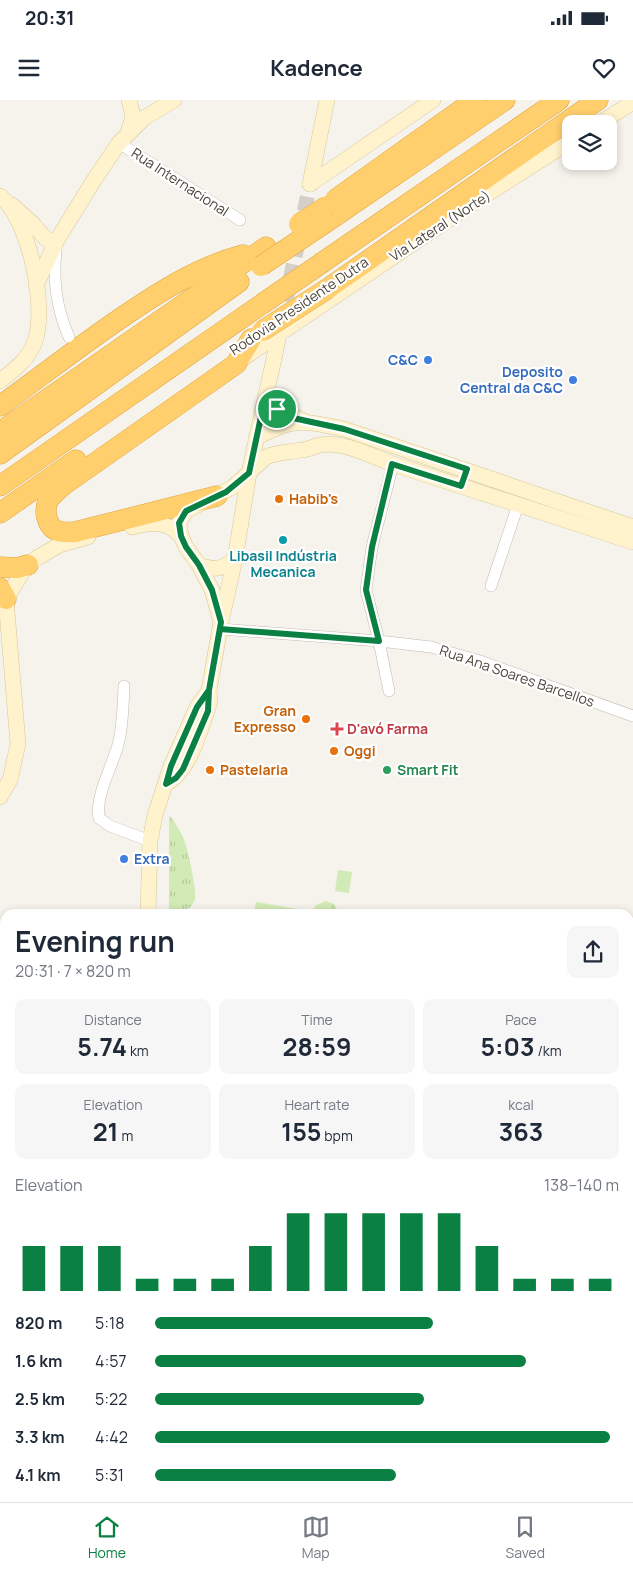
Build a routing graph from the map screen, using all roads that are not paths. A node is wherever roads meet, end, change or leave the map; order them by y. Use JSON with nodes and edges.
{"nodes":[{"id":1,"x":327,"y":100,"type":"edge"},
{"id":2,"x":433,"y":100,"type":"edge"},
{"id":3,"x":474,"y":100,"type":"edge"},
{"id":4,"x":505,"y":100,"type":"edge"},
{"id":5,"x":559,"y":100,"type":"edge"},
{"id":6,"x":575,"y":100,"type":"edge"},
{"id":7,"x":598,"y":100,"type":"edge"},
{"id":8,"x":130,"y":101,"type":"edge"},
{"id":9,"x":169,"y":104,"type":"edge"},
{"id":10,"x":628,"y":105,"type":"edge"},
{"id":11,"x":613,"y":115,"type":"edge"},
{"id":12,"x":124,"y":138,"type":"junction"},
{"id":13,"x":562,"y":147,"type":"edge"},
{"id":14,"x":423,"y":194,"type":"junction"},
{"id":15,"x":2,"y":197,"type":"edge"},
{"id":16,"x":326,"y":214,"type":"junction"},
{"id":17,"x":240,"y":220,"type":"dead end"},
{"id":18,"x":57,"y":240,"type":"junction"},
{"id":19,"x":262,"y":255,"type":"junction"},
{"id":20,"x":36,"y":285,"type":"junction"},
{"id":21,"x":69,"y":337,"type":"dead end"},
{"id":22,"x":264,"y":337,"type":"junction"},
{"id":23,"x":236,"y":364,"type":"junction"},
{"id":24,"x":0,"y":381,"type":"edge"},
{"id":25,"x":265,"y":398,"type":"junction"},
{"id":26,"x":0,"y":406,"type":"edge"},
{"id":27,"x":305,"y":421,"type":"junction"},
{"id":28,"x":344,"y":429,"type":"junction"},
{"id":29,"x":0,"y":432,"type":"edge"},
{"id":30,"x":256,"y":438,"type":"junction"},
{"id":31,"x":340,"y":446,"type":"junction"},
{"id":32,"x":0,"y":454,"type":"edge"},
{"id":33,"x":392,"y":464,"type":"junction"},
{"id":34,"x":467,"y":469,"type":"junction"},
{"id":35,"x":249,"y":473,"type":"junction"},
{"id":36,"x":0,"y":486,"type":"edge"},
{"id":37,"x":461,"y":486,"type":"junction"},
{"id":38,"x":217,"y":496,"type":"junction"},
{"id":39,"x":518,"y":505,"type":"junction"},
{"id":40,"x":0,"y":513,"type":"edge"},
{"id":41,"x":633,"y":527,"type":"edge"},
{"id":42,"x":181,"y":536,"type":"junction"},
{"id":43,"x":633,"y":542,"type":"edge"},
{"id":44,"x":235,"y":559,"type":"junction"},
{"id":45,"x":28,"y":564,"type":"junction"},
{"id":46,"x":199,"y":565,"type":"junction"},
{"id":47,"x":0,"y":567,"type":"edge"},
{"id":48,"x":490,"y":586,"type":"dead end"},
{"id":49,"x":3,"y":593,"type":"edge"},
{"id":50,"x":221,"y":625,"type":"junction"},
{"id":51,"x":379,"y":641,"type":"junction"},
{"id":52,"x":124,"y":686,"type":"dead end"},
{"id":53,"x":389,"y":691,"type":"dead end"},
{"id":54,"x":633,"y":716,"type":"edge"},
{"id":55,"x":0,"y":797,"type":"edge"},
{"id":56,"x":150,"y":841,"type":"junction"},
{"id":57,"x":148,"y":909,"type":"edge"}],
"edges":[{"from":1,"to":2,"type":"street"},
{"from":3,"to":16,"type":"highway"},
{"from":4,"to":16,"type":"highway"},
{"from":5,"to":14,"type":"highway","name":"Rodovia Presidente Dutra"},
{"from":6,"to":14,"type":"highway"},
{"from":7,"to":22,"type":"highway","name":"Rodovia Presidente Dutra","bridge":true},
{"from":8,"to":9,"type":"street"},
{"from":8,"to":12,"type":"street"},
{"from":9,"to":12,"type":"street"},
{"from":10,"to":11,"type":"street"},
{"from":12,"to":17,"type":"street","name":"Rua Internacional"},
{"from":12,"to":18,"type":"street"},
{"from":13,"to":23,"type":"street","name":"Via Lateral (Norte)"},
{"from":14,"to":36,"type":"highway","name":"Rodovia Presidente Dutra","bridge":true},
{"from":15,"to":18,"type":"street"},
{"from":15,"to":20,"type":"street"},
{"from":16,"to":19,"type":"highway","bridge":true},
{"from":18,"to":20,"type":"street"},
{"from":18,"to":21,"type":"street"},
{"from":19,"to":26,"type":"highway"},
{"from":19,"to":29,"type":"highway"},
{"from":19,"to":32,"type":"highway"},
{"from":20,"to":24,"type":"street"},
{"from":22,"to":23,"type":"highway"},
{"from":22,"to":25,"type":"street"},
{"from":22,"to":40,"type":"highway","name":"Rodovia Presidente Dutra"},
{"from":23,"to":38,"type":"highway"},
{"from":25,"to":27,"type":"street"},
{"from":25,"to":30,"type":"street"},
{"from":27,"to":28,"type":"street"},
{"from":27,"to":30,"type":"street"},
{"from":28,"to":31,"type":"street"},
{"from":28,"to":34,"type":"street"},
{"from":30,"to":35,"type":"street"},
{"from":31,"to":33,"type":"street"},
{"from":31,"to":35,"type":"street"},
{"from":33,"to":37,"type":"street"},
{"from":33,"to":51,"type":"street"},
{"from":34,"to":37,"type":"street"},
{"from":34,"to":41,"type":"street"},
{"from":35,"to":38,"type":"street"},
{"from":35,"to":44,"type":"street"},
{"from":37,"to":39,"type":"street"},
{"from":38,"to":42,"type":"street"},
{"from":39,"to":43,"type":"street"},
{"from":39,"to":48,"type":"street"},
{"from":42,"to":45,"type":"street"},
{"from":42,"to":46,"type":"street"},
{"from":44,"to":46,"type":"street"},
{"from":44,"to":50,"type":"street"},
{"from":45,"to":47,"type":"highway"},
{"from":45,"to":49,"type":"street"},
{"from":46,"to":50,"type":"street"},
{"from":49,"to":55,"type":"street"},
{"from":50,"to":51,"type":"street","name":"Rua Ana Soares Barcellos"},
{"from":50,"to":56,"type":"street"},
{"from":51,"to":53,"type":"street"},
{"from":51,"to":54,"type":"street","name":"Rua Ana Soares Barcellos"},
{"from":52,"to":56,"type":"street"},
{"from":56,"to":57,"type":"street"}]}
